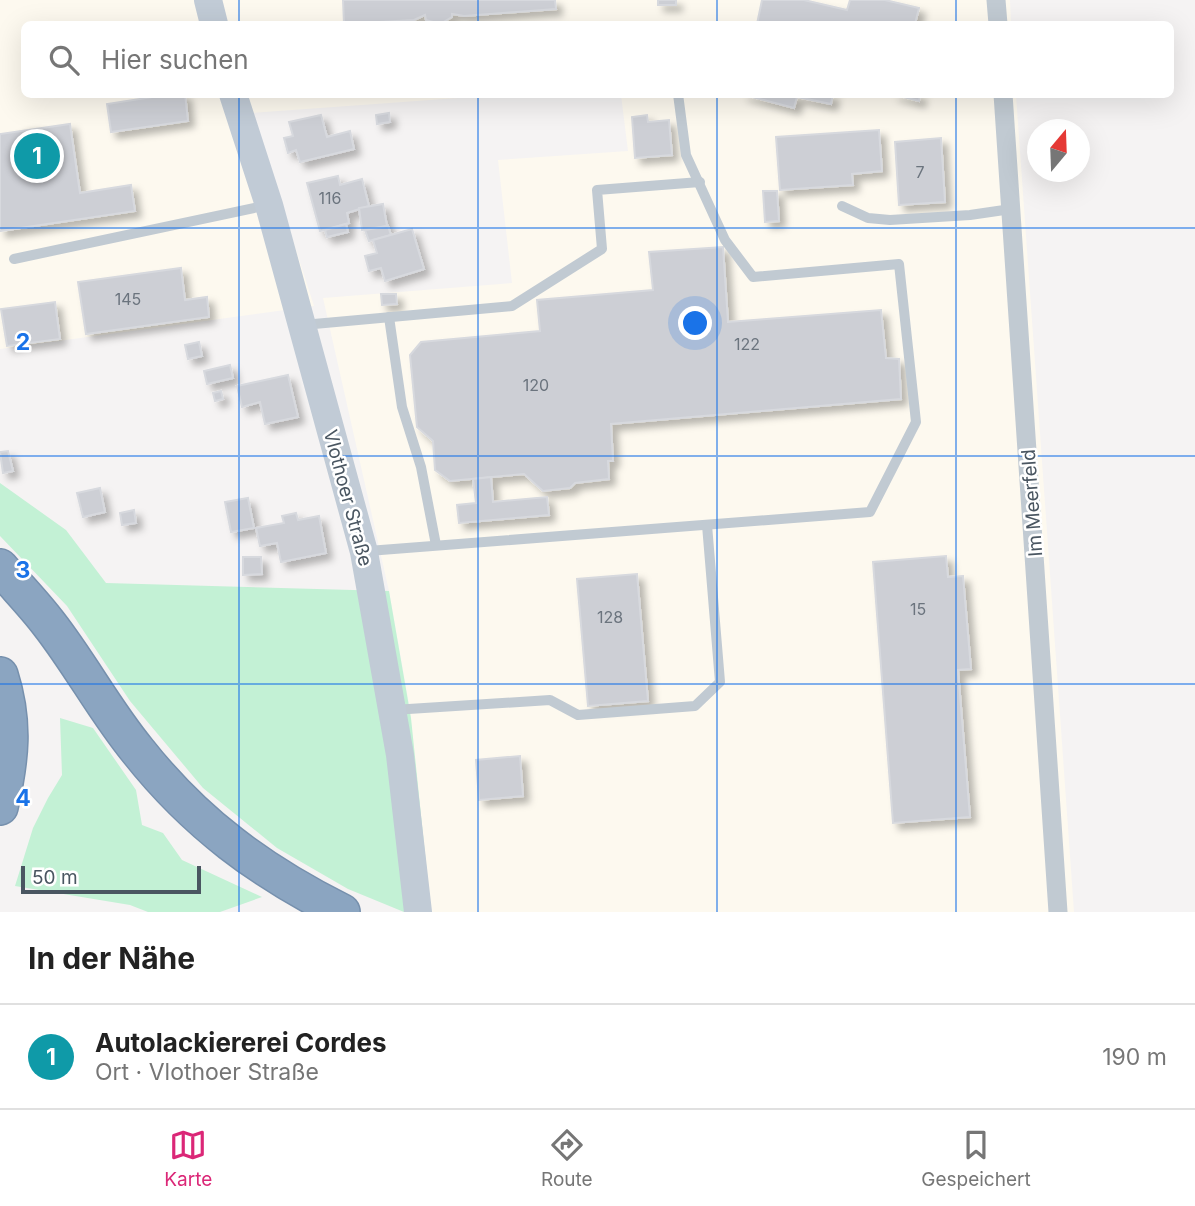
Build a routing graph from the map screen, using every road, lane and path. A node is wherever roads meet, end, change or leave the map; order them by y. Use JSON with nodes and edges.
{"nodes":[{"id":1,"x":208,"y":0,"type":"edge"},
{"id":2,"x":996,"y":0,"type":"edge"},
{"id":3,"x":213,"y":21,"type":"edge"},
{"id":4,"x":998,"y":21,"type":"edge"},
{"id":5,"x":234,"y":98,"type":"edge"},
{"id":6,"x":679,"y":98,"type":"edge"},
{"id":7,"x":1003,"y":98,"type":"edge"},
{"id":8,"x":700,"y":182,"type":"junction"},
{"id":9,"x":269,"y":205,"type":"junction"},
{"id":10,"x":842,"y":206,"type":"dead end"},
{"id":11,"x":1011,"y":209,"type":"junction"},
{"id":12,"x":14,"y":260,"type":"dead end"},
{"id":13,"x":389,"y":317,"type":"junction"},
{"id":14,"x":302,"y":326,"type":"junction"},
{"id":15,"x":708,"y":525,"type":"junction"},
{"id":16,"x":436,"y":545,"type":"junction"},
{"id":17,"x":363,"y":552,"type":"junction"},
{"id":18,"x":0,"y":567,"type":"edge"},
{"id":19,"x":0,"y":675,"type":"edge"},
{"id":20,"x":393,"y":710,"type":"junction"},
{"id":21,"x":0,"y":807,"type":"edge"},
{"id":22,"x":342,"y":912,"type":"edge"},
{"id":23,"x":418,"y":912,"type":"edge"},
{"id":24,"x":1058,"y":912,"type":"edge"}],
"edges":[{"from":1,"to":3,"type":"main road"},
{"from":2,"to":4,"type":"street"},
{"from":5,"to":9,"type":"main road","name":"Vlothoer Straße"},
{"from":6,"to":8,"type":"lane"},
{"from":7,"to":11,"type":"street","name":"Im Meerfeld"},
{"from":8,"to":13,"type":"lane"},
{"from":8,"to":15,"type":"lane"},
{"from":9,"to":12,"type":"lane"},
{"from":9,"to":14,"type":"main road","name":"Vlothoer Straße"},
{"from":10,"to":11,"type":"lane"},
{"from":11,"to":24,"type":"street","name":"Im Meerfeld"},
{"from":13,"to":14,"type":"lane"},
{"from":13,"to":16,"type":"lane"},
{"from":14,"to":17,"type":"main road","name":"Vlothoer Straße"},
{"from":15,"to":16,"type":"lane"},
{"from":15,"to":20,"type":"lane"},
{"from":16,"to":17,"type":"lane"},
{"from":17,"to":20,"type":"main road","name":"Vlothoer Straße"},
{"from":18,"to":22,"type":"highway"},
{"from":19,"to":21,"type":"highway"},
{"from":20,"to":23,"type":"main road","name":"Vlothoer Straße"}]}
